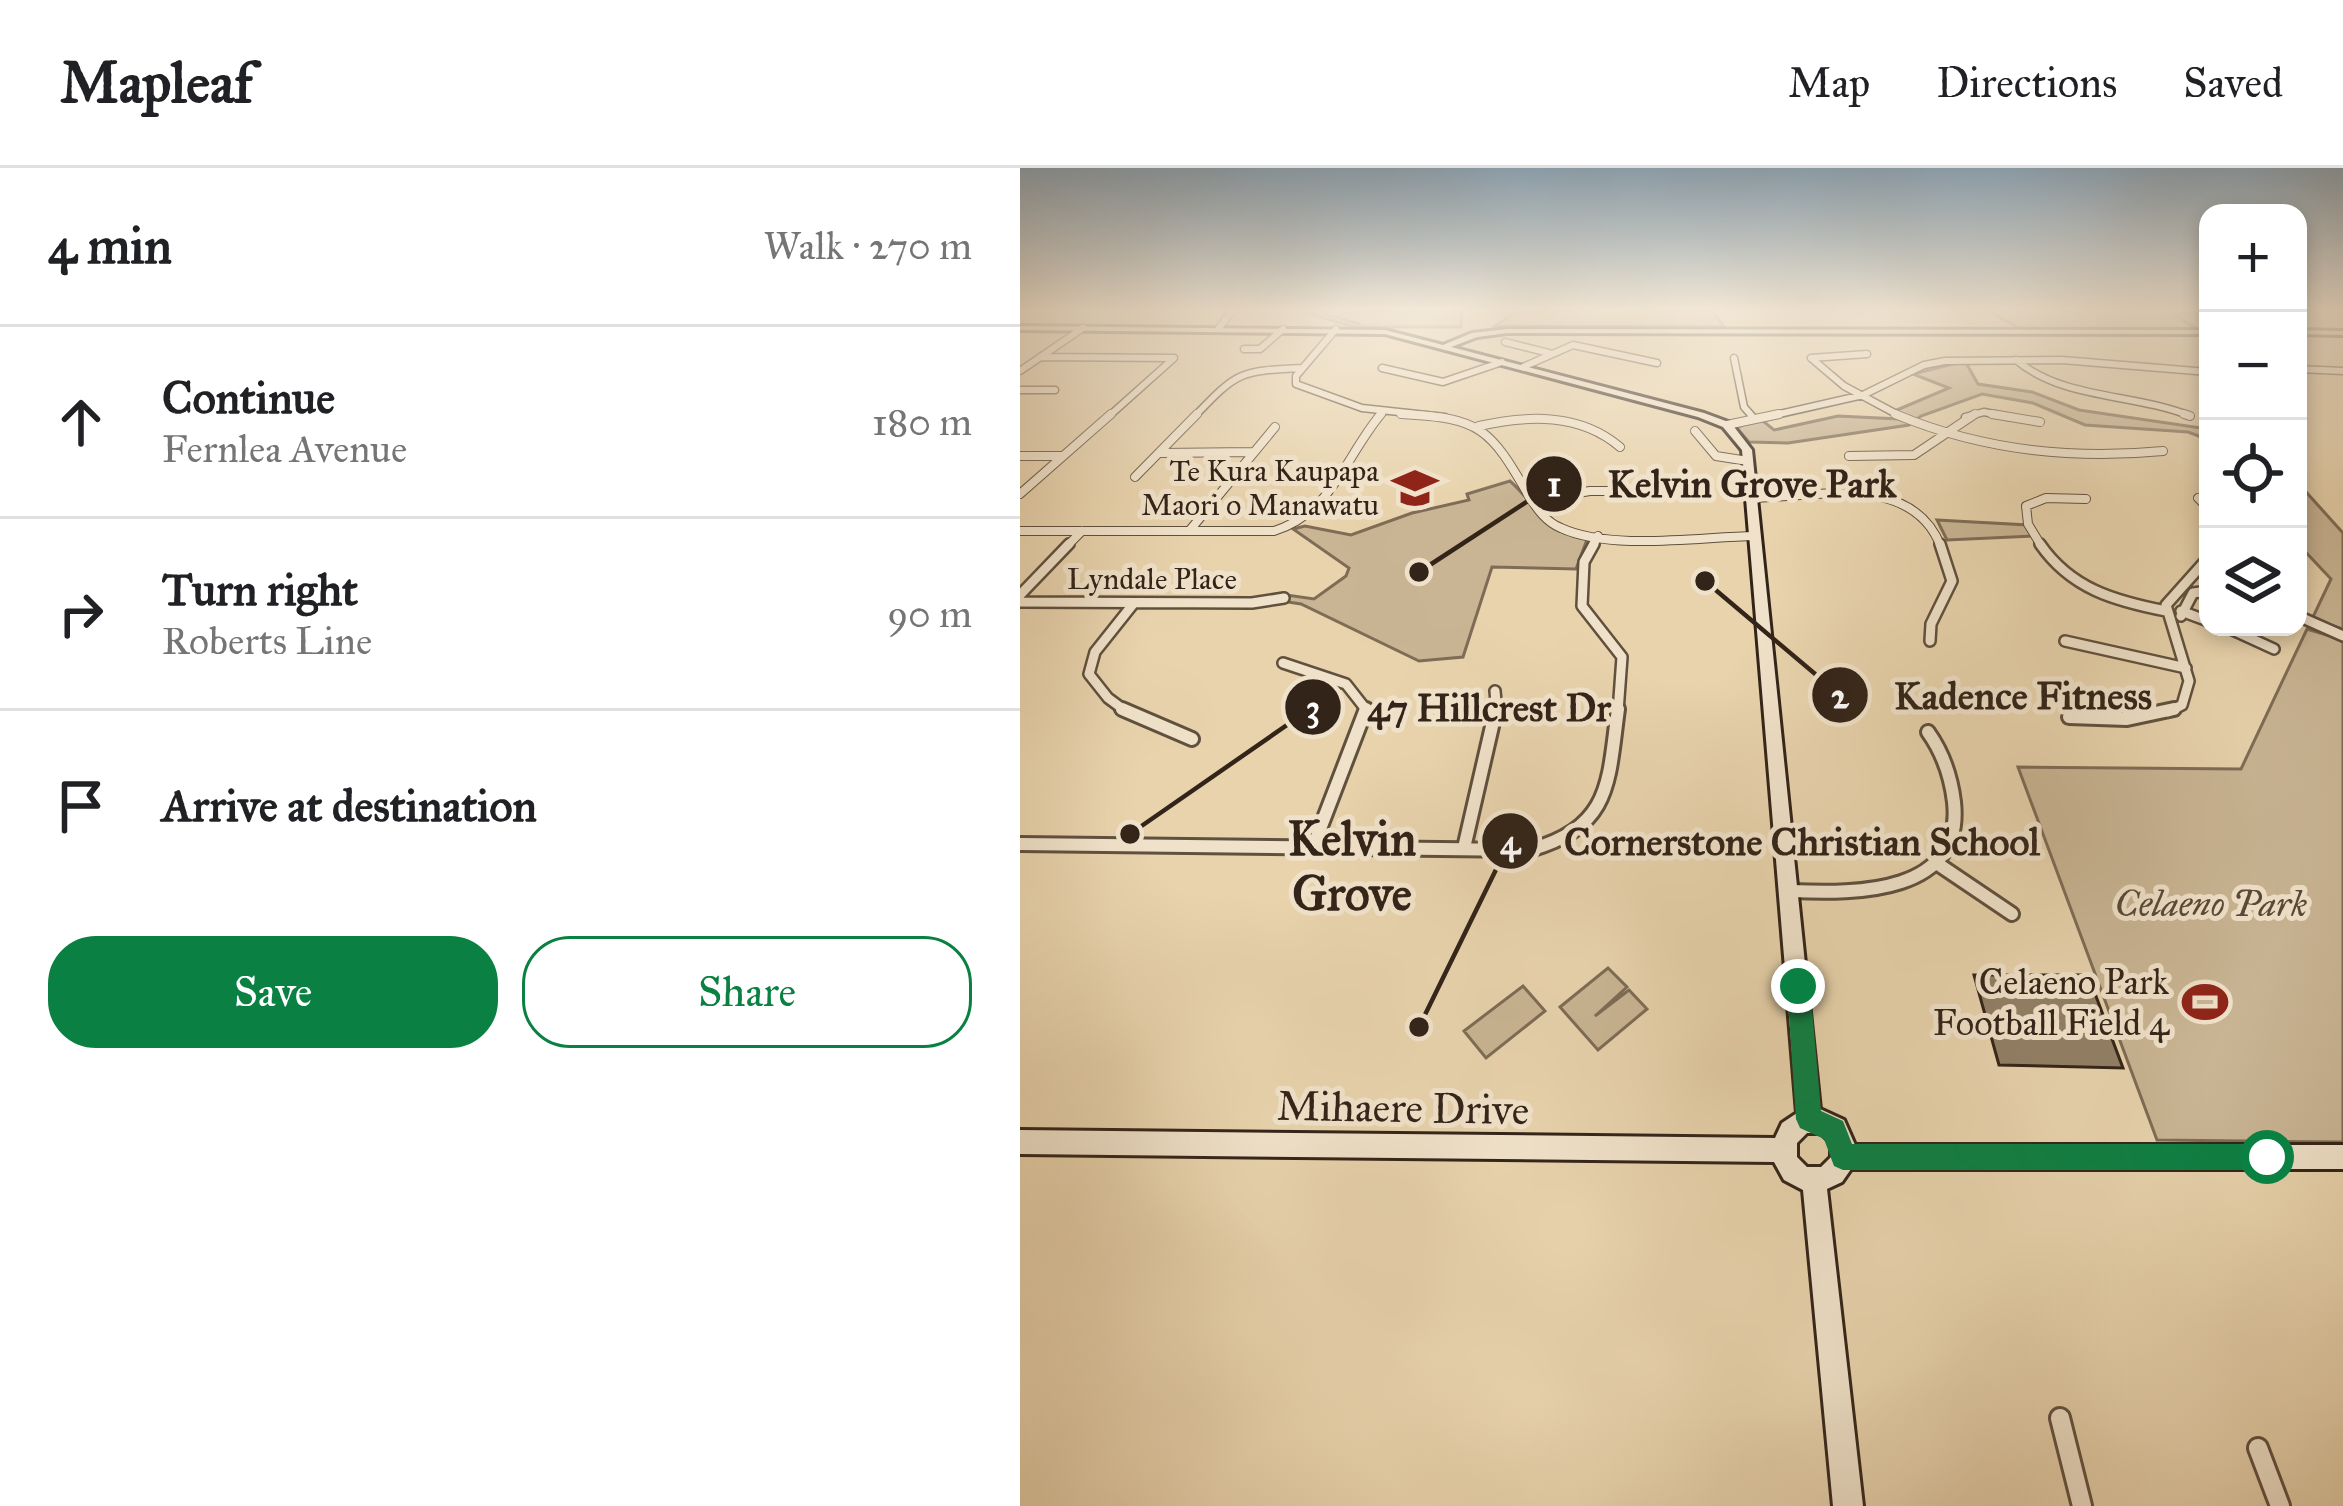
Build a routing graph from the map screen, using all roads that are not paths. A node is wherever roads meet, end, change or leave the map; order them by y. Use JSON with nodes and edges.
{"nodes":[{"id":1,"x":1156,"y":373,"type":"edge"},
{"id":2,"x":1242,"y":373,"type":"edge"},
{"id":3,"x":1298,"y":373,"type":"edge"},
{"id":4,"x":1404,"y":373,"type":"edge"},
{"id":5,"x":1479,"y":373,"type":"edge"},
{"id":6,"x":1542,"y":373,"type":"edge"},
{"id":7,"x":1737,"y":373,"type":"edge"},
{"id":8,"x":1832,"y":373,"type":"edge"},
{"id":9,"x":1909,"y":373,"type":"edge"},
{"id":10,"x":2034,"y":373,"type":"edge"},
{"id":11,"x":1020,"y":389,"type":"edge"},
{"id":12,"x":1055,"y":390,"type":"dead end"},
{"id":13,"x":1863,"y":395,"type":"junction"},
{"id":14,"x":1382,"y":412,"type":"junction"},
{"id":15,"x":1752,"y":416,"type":"junction"},
{"id":16,"x":2190,"y":416,"type":"dead end"},
{"id":17,"x":2040,"y":422,"type":"dead end"},
{"id":18,"x":1727,"y":425,"type":"junction"},
{"id":19,"x":1479,"y":426,"type":"junction"},
{"id":20,"x":1275,"y":427,"type":"dead end"},
{"id":21,"x":1695,"y":431,"type":"dead end"},
{"id":22,"x":1947,"y":434,"type":"junction"},
{"id":23,"x":1620,"y":447,"type":"dead end"},
{"id":24,"x":2163,"y":451,"type":"dead end"},
{"id":25,"x":1253,"y":452,"type":"junction"},
{"id":26,"x":1160,"y":453,"type":"junction"},
{"id":27,"x":1020,"y":456,"type":"edge"},
{"id":28,"x":1062,"y":456,"type":"junction"},
{"id":29,"x":1849,"y":456,"type":"dead end"},
{"id":30,"x":1748,"y":460,"type":"junction"},
{"id":31,"x":1135,"y":477,"type":"dead end"},
{"id":32,"x":1659,"y":491,"type":"dead end"},
{"id":33,"x":1020,"y":494,"type":"edge"},
{"id":34,"x":1751,"y":498,"type":"junction"},
{"id":35,"x":2086,"y":499,"type":"dead end"},
{"id":36,"x":1533,"y":500,"type":"junction"},
{"id":37,"x":1190,"y":530,"type":"junction"},
{"id":38,"x":1020,"y":531,"type":"edge"},
{"id":39,"x":1082,"y":531,"type":"junction"},
{"id":40,"x":1598,"y":536,"type":"junction"},
{"id":41,"x":1754,"y":536,"type":"junction"},
{"id":42,"x":2199,"y":568,"type":"edge"},
{"id":43,"x":2199,"y":592,"type":"edge"},
{"id":44,"x":1020,"y":598,"type":"edge"},
{"id":45,"x":1284,"y":598,"type":"dead end"},
{"id":46,"x":1134,"y":603,"type":"junction"},
{"id":47,"x":2166,"y":611,"type":"junction"},
{"id":48,"x":2199,"y":619,"type":"edge"},
{"id":49,"x":2307,"y":620,"type":"edge"},
{"id":50,"x":2245,"y":636,"type":"edge"},
{"id":51,"x":2343,"y":636,"type":"edge"},
{"id":52,"x":1930,"y":640,"type":"dead end"},
{"id":53,"x":2065,"y":640,"type":"dead end"},
{"id":54,"x":2273,"y":649,"type":"dead end"},
{"id":55,"x":1283,"y":663,"type":"dead end"},
{"id":56,"x":2186,"y":668,"type":"junction"},
{"id":57,"x":1495,"y":691,"type":"dead end"},
{"id":58,"x":2069,"y":717,"type":"dead end"},
{"id":59,"x":1928,"y":732,"type":"dead end"},
{"id":60,"x":1192,"y":739,"type":"dead end"},
{"id":61,"x":1020,"y":844,"type":"edge"},
{"id":62,"x":1313,"y":847,"type":"junction"},
{"id":63,"x":1464,"y":848,"type":"junction"},
{"id":64,"x":1934,"y":862,"type":"junction"},
{"id":65,"x":1790,"y":892,"type":"junction"},
{"id":66,"x":2012,"y":914,"type":"dead end"},
{"id":67,"x":1809,"y":1119,"type":"junction"},
{"id":68,"x":1020,"y":1142,"type":"edge"},
{"id":69,"x":1784,"y":1150,"type":"junction"},
{"id":70,"x":1843,"y":1157,"type":"junction"},
{"id":71,"x":2343,"y":1157,"type":"edge"},
{"id":72,"x":1814,"y":1180,"type":"junction"},
{"id":73,"x":2060,"y":1418,"type":"dead end"},
{"id":74,"x":2258,"y":1448,"type":"dead end"},
{"id":75,"x":1848,"y":1506,"type":"edge"},
{"id":76,"x":2082,"y":1506,"type":"edge"},
{"id":77,"x":2280,"y":1506,"type":"edge"}],
"edges":[{"from":1,"to":28,"type":"street"},
{"from":2,"to":26,"type":"street"},
{"from":3,"to":14,"type":"street"},
{"from":4,"to":5,"type":"street"},
{"from":6,"to":18,"type":"main road"},
{"from":7,"to":15,"type":"street"},
{"from":8,"to":13,"type":"street"},
{"from":9,"to":13,"type":"street"},
{"from":10,"to":16,"type":"street"},
{"from":11,"to":12,"type":"street"},
{"from":13,"to":15,"type":"street"},
{"from":13,"to":22,"type":"street"},
{"from":14,"to":19,"type":"street"},
{"from":14,"to":37,"type":"street"},
{"from":15,"to":18,"type":"street"},
{"from":17,"to":22,"type":"street"},
{"from":18,"to":30,"type":"main road"},
{"from":19,"to":23,"type":"street"},
{"from":19,"to":36,"type":"street"},
{"from":20,"to":25,"type":"street"},
{"from":21,"to":30,"type":"street"},
{"from":22,"to":24,"type":"street"},
{"from":22,"to":29,"type":"street"},
{"from":25,"to":26,"type":"street"},
{"from":25,"to":37,"type":"street"},
{"from":26,"to":31,"type":"street"},
{"from":27,"to":28,"type":"street"},
{"from":28,"to":33,"type":"street"},
{"from":30,"to":34,"type":"main road"},
{"from":32,"to":36,"type":"street"},
{"from":34,"to":41,"type":"main road"},
{"from":34,"to":52,"type":"street"},
{"from":35,"to":47,"type":"street"},
{"from":36,"to":40,"type":"street"},
{"from":37,"to":39,"type":"street"},
{"from":38,"to":39,"type":"street"},
{"from":39,"to":44,"type":"street"},
{"from":40,"to":41,"type":"street"},
{"from":40,"to":63,"type":"street"},
{"from":41,"to":65,"type":"main road"},
{"from":42,"to":47,"type":"street"},
{"from":43,"to":48,"type":"street"},
{"from":44,"to":46,"type":"street","name":"Lyndale Place"},
{"from":45,"to":46,"type":"street","name":"Lyndale Place"},
{"from":46,"to":60,"type":"street"},
{"from":47,"to":56,"type":"street"},
{"from":49,"to":51,"type":"street"},
{"from":50,"to":54,"type":"street"},
{"from":53,"to":56,"type":"street"},
{"from":55,"to":62,"type":"street"},
{"from":56,"to":58,"type":"street"},
{"from":57,"to":63,"type":"street"},
{"from":59,"to":64,"type":"street"},
{"from":61,"to":62,"type":"street"},
{"from":62,"to":63,"type":"street"},
{"from":64,"to":65,"type":"street"},
{"from":64,"to":66,"type":"street"},
{"from":65,"to":67,"type":"main road"},
{"from":67,"to":69,"type":"main road"},
{"from":67,"to":70,"type":"main road"},
{"from":68,"to":69,"type":"main road","name":"Mihaere Drive"},
{"from":69,"to":72,"type":"main road"},
{"from":70,"to":71,"type":"main road"},
{"from":70,"to":72,"type":"main road"},
{"from":72,"to":75,"type":"main road"},
{"from":73,"to":76,"type":"street"},
{"from":74,"to":77,"type":"street"}]}
